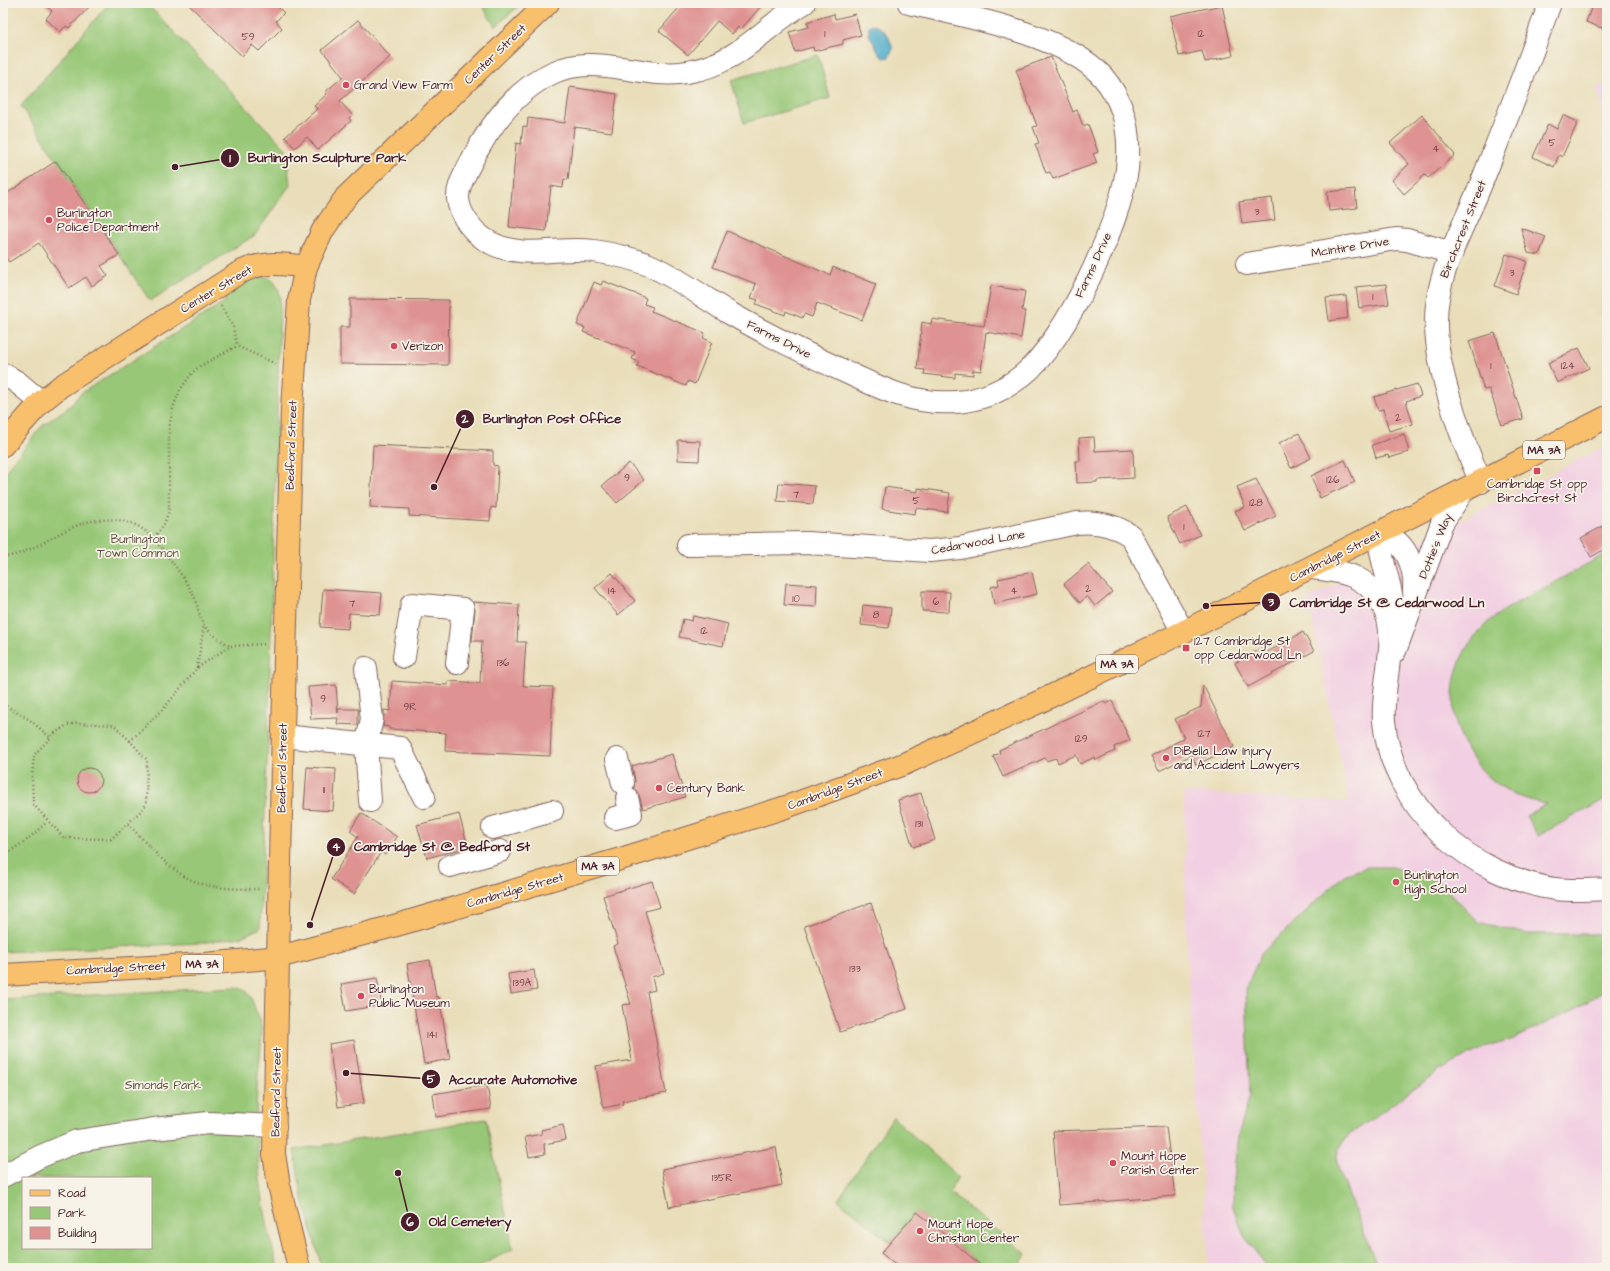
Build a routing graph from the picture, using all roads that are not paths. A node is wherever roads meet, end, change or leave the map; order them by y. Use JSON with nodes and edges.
{"nodes":[{"id":1,"x":548,"y":3,"type":"edge"},
{"id":2,"x":804,"y":3,"type":"edge"},
{"id":3,"x":909,"y":3,"type":"edge"},
{"id":4,"x":1550,"y":3,"type":"edge"},
{"id":5,"x":1452,"y":253,"type":"junction"},
{"id":6,"x":1247,"y":264,"type":"dead end"},
{"id":7,"x":306,"y":267,"type":"junction"},
{"id":8,"x":3,"y":374,"type":"edge"},
{"id":9,"x":41,"y":402,"type":"junction"},
{"id":10,"x":1607,"y":417,"type":"edge"},
{"id":11,"x":3,"y":445,"type":"edge"},
{"id":12,"x":1472,"y":486,"type":"junction"},
{"id":13,"x":1379,"y":533,"type":"junction"},
{"id":14,"x":688,"y":545,"type":"dead end"},
{"id":15,"x":1311,"y":568,"type":"junction"},
{"id":16,"x":1412,"y":605,"type":"junction"},
{"id":17,"x":1391,"y":631,"type":"junction"},
{"id":18,"x":1183,"y":632,"type":"junction"},
{"id":19,"x":404,"y":657,"type":"dead end"},
{"id":20,"x":457,"y":663,"type":"dead end"},
{"id":21,"x":366,"y":668,"type":"dead end"},
{"id":22,"x":1386,"y":681,"type":"junction"},
{"id":23,"x":283,"y":736,"type":"junction"},
{"id":24,"x":366,"y":745,"type":"junction"},
{"id":25,"x":617,"y":759,"type":"dead end"},
{"id":26,"x":424,"y":797,"type":"dead end"},
{"id":27,"x":370,"y":801,"type":"dead end"},
{"id":28,"x":552,"y":811,"type":"dead end"},
{"id":29,"x":615,"y":818,"type":"dead end"},
{"id":30,"x":492,"y":828,"type":"dead end"},
{"id":31,"x":500,"y":851,"type":"dead end"},
{"id":32,"x":450,"y":866,"type":"dead end"},
{"id":33,"x":1607,"y":889,"type":"edge"},
{"id":34,"x":279,"y":957,"type":"junction"},
{"id":35,"x":3,"y":975,"type":"edge"},
{"id":36,"x":275,"y":1126,"type":"junction"},
{"id":37,"x":3,"y":1176,"type":"edge"},
{"id":38,"x":299,"y":1268,"type":"edge"}],
"edges":[{"from":1,"to":7,"type":"main road","name":"Center Street"},
{"from":2,"to":3,"type":"street","name":"Farms Drive"},
{"from":4,"to":5,"type":"street","name":"Birchcrest Street"},
{"from":5,"to":6,"type":"street","name":"McIntire Drive"},
{"from":5,"to":12,"type":"street","name":"Birchcrest Street"},
{"from":7,"to":9,"type":"main road","name":"Center Street"},
{"from":7,"to":23,"type":"main road","name":"Bedford Street"},
{"from":8,"to":9,"type":"street"},
{"from":9,"to":11,"type":"main road","name":"Center Street"},
{"from":10,"to":12,"type":"main road","name":"Cambridge Street","number":"MA 3A"},
{"from":12,"to":13,"type":"main road","name":"Cambridge Street","number":"MA 3A"},
{"from":12,"to":16,"type":"street","name":"Dottie's Way"},
{"from":13,"to":15,"type":"main road","name":"Cambridge Street","number":"MA 3A"},
{"from":13,"to":16,"type":"street","name":"Dottie's Way"},
{"from":13,"to":17,"type":"street","name":"Dottie's Way"},
{"from":14,"to":18,"type":"street","name":"Cedarwood Lane"},
{"from":15,"to":17,"type":"street","name":"Dottie's Way"},
{"from":15,"to":18,"type":"main road","name":"Cambridge Street","number":"MA 3A"},
{"from":16,"to":22,"type":"street","name":"Dottie's Way"},
{"from":17,"to":22,"type":"street","name":"Dottie's Way"},
{"from":18,"to":34,"type":"main road","name":"Cambridge Street","number":"MA 3A"},
{"from":19,"to":20,"type":"street"},
{"from":21,"to":24,"type":"street"},
{"from":22,"to":33,"type":"street","name":"Dottie's Way"},
{"from":23,"to":24,"type":"street"},
{"from":23,"to":34,"type":"main road","name":"Bedford Street"},
{"from":24,"to":26,"type":"street"},
{"from":24,"to":27,"type":"street"},
{"from":25,"to":29,"type":"street"},
{"from":28,"to":30,"type":"street"},
{"from":31,"to":32,"type":"street"},
{"from":34,"to":35,"type":"main road","name":"Cambridge Street","number":"MA 3A"},
{"from":34,"to":36,"type":"main road","name":"Bedford Street"},
{"from":36,"to":37,"type":"street"},
{"from":36,"to":38,"type":"main road","name":"Bedford Street"}]}
